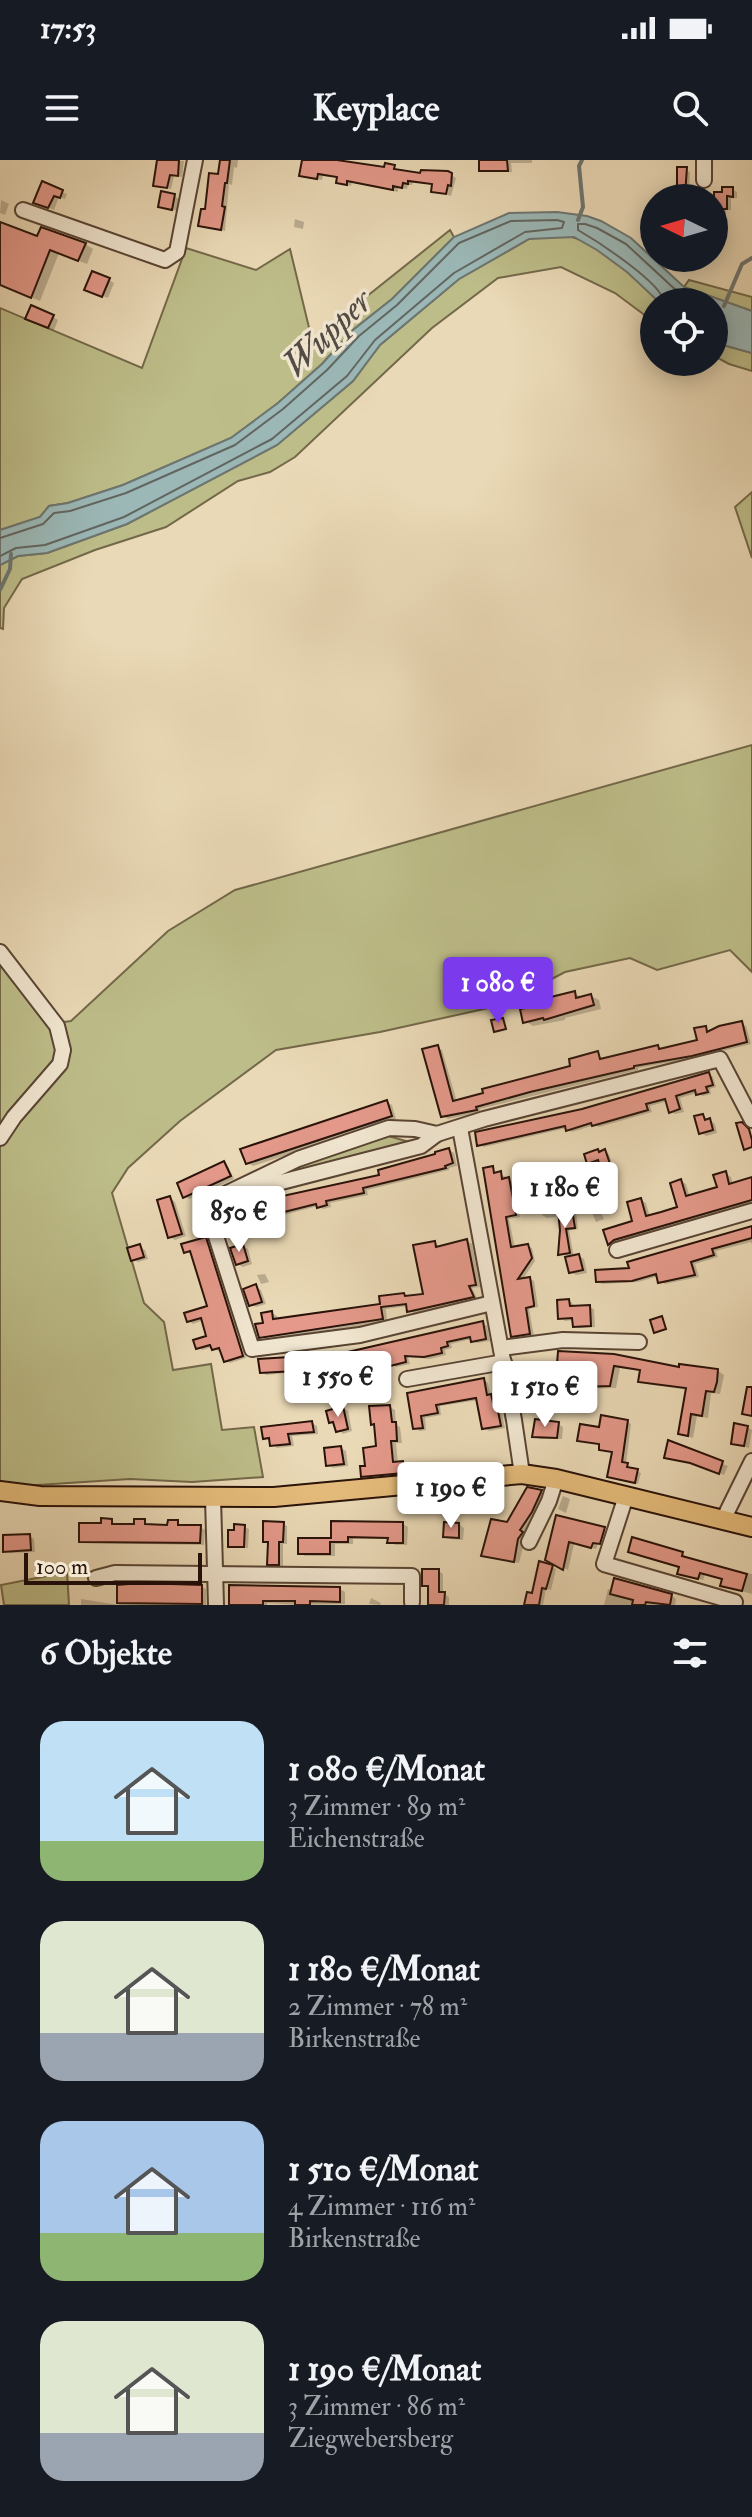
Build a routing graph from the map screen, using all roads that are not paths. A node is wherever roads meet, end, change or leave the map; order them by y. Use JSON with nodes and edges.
{"nodes":[{"id":1,"x":195,"y":160,"type":"edge"},
{"id":2,"x":704,"y":160,"type":"edge"},
{"id":3,"x":704,"y":180,"type":"dead end"},
{"id":4,"x":23,"y":210,"type":"dead end"},
{"id":5,"x":0,"y":952,"type":"edge"},
{"id":6,"x":752,"y":1120,"type":"edge"},
{"id":7,"x":460,"y":1128,"type":"junction"},
{"id":8,"x":437,"y":1134,"type":"junction"},
{"id":9,"x":0,"y":1138,"type":"edge"},
{"id":10,"x":221,"y":1196,"type":"junction"},
{"id":11,"x":752,"y":1211,"type":"edge"},
{"id":12,"x":617,"y":1250,"type":"dead end"},
{"id":13,"x":492,"y":1303,"type":"junction"},
{"id":14,"x":639,"y":1342,"type":"dead end"},
{"id":15,"x":502,"y":1355,"type":"junction"},
{"id":16,"x":407,"y":1379,"type":"dead end"},
{"id":17,"x":752,"y":1461,"type":"edge"},
{"id":18,"x":522,"y":1474,"type":"junction"},
{"id":19,"x":556,"y":1479,"type":"junction"},
{"id":20,"x":0,"y":1491,"type":"edge"},
{"id":21,"x":626,"y":1496,"type":"junction"},
{"id":22,"x":213,"y":1498,"type":"junction"},
{"id":23,"x":723,"y":1520,"type":"junction"},
{"id":24,"x":752,"y":1527,"type":"edge"},
{"id":25,"x":529,"y":1542,"type":"dead end"},
{"id":26,"x":214,"y":1574,"type":"junction"},
{"id":27,"x":96,"y":1578,"type":"dead end"},
{"id":28,"x":412,"y":1602,"type":"dead end"},
{"id":29,"x":735,"y":1602,"type":"dead end"},
{"id":30,"x":216,"y":1605,"type":"edge"}],
"edges":[{"from":1,"to":4,"type":"street"},
{"from":2,"to":3,"type":"street"},
{"from":5,"to":9,"type":"street"},
{"from":6,"to":7,"type":"street"},
{"from":7,"to":8,"type":"street"},
{"from":7,"to":13,"type":"street"},
{"from":8,"to":10,"type":"street"},
{"from":8,"to":10,"type":"street"},
{"from":10,"to":13,"type":"street"},
{"from":11,"to":12,"type":"street"},
{"from":13,"to":15,"type":"street"},
{"from":14,"to":15,"type":"street"},
{"from":15,"to":16,"type":"street"},
{"from":15,"to":18,"type":"street"},
{"from":17,"to":23,"type":"street"},
{"from":18,"to":19,"type":"main road"},
{"from":18,"to":22,"type":"main road"},
{"from":19,"to":21,"type":"main road"},
{"from":19,"to":25,"type":"street"},
{"from":20,"to":22,"type":"main road"},
{"from":21,"to":23,"type":"main road"},
{"from":21,"to":29,"type":"street"},
{"from":22,"to":26,"type":"street"},
{"from":23,"to":24,"type":"main road"},
{"from":26,"to":27,"type":"street"},
{"from":26,"to":28,"type":"street"},
{"from":26,"to":30,"type":"street"}]}
